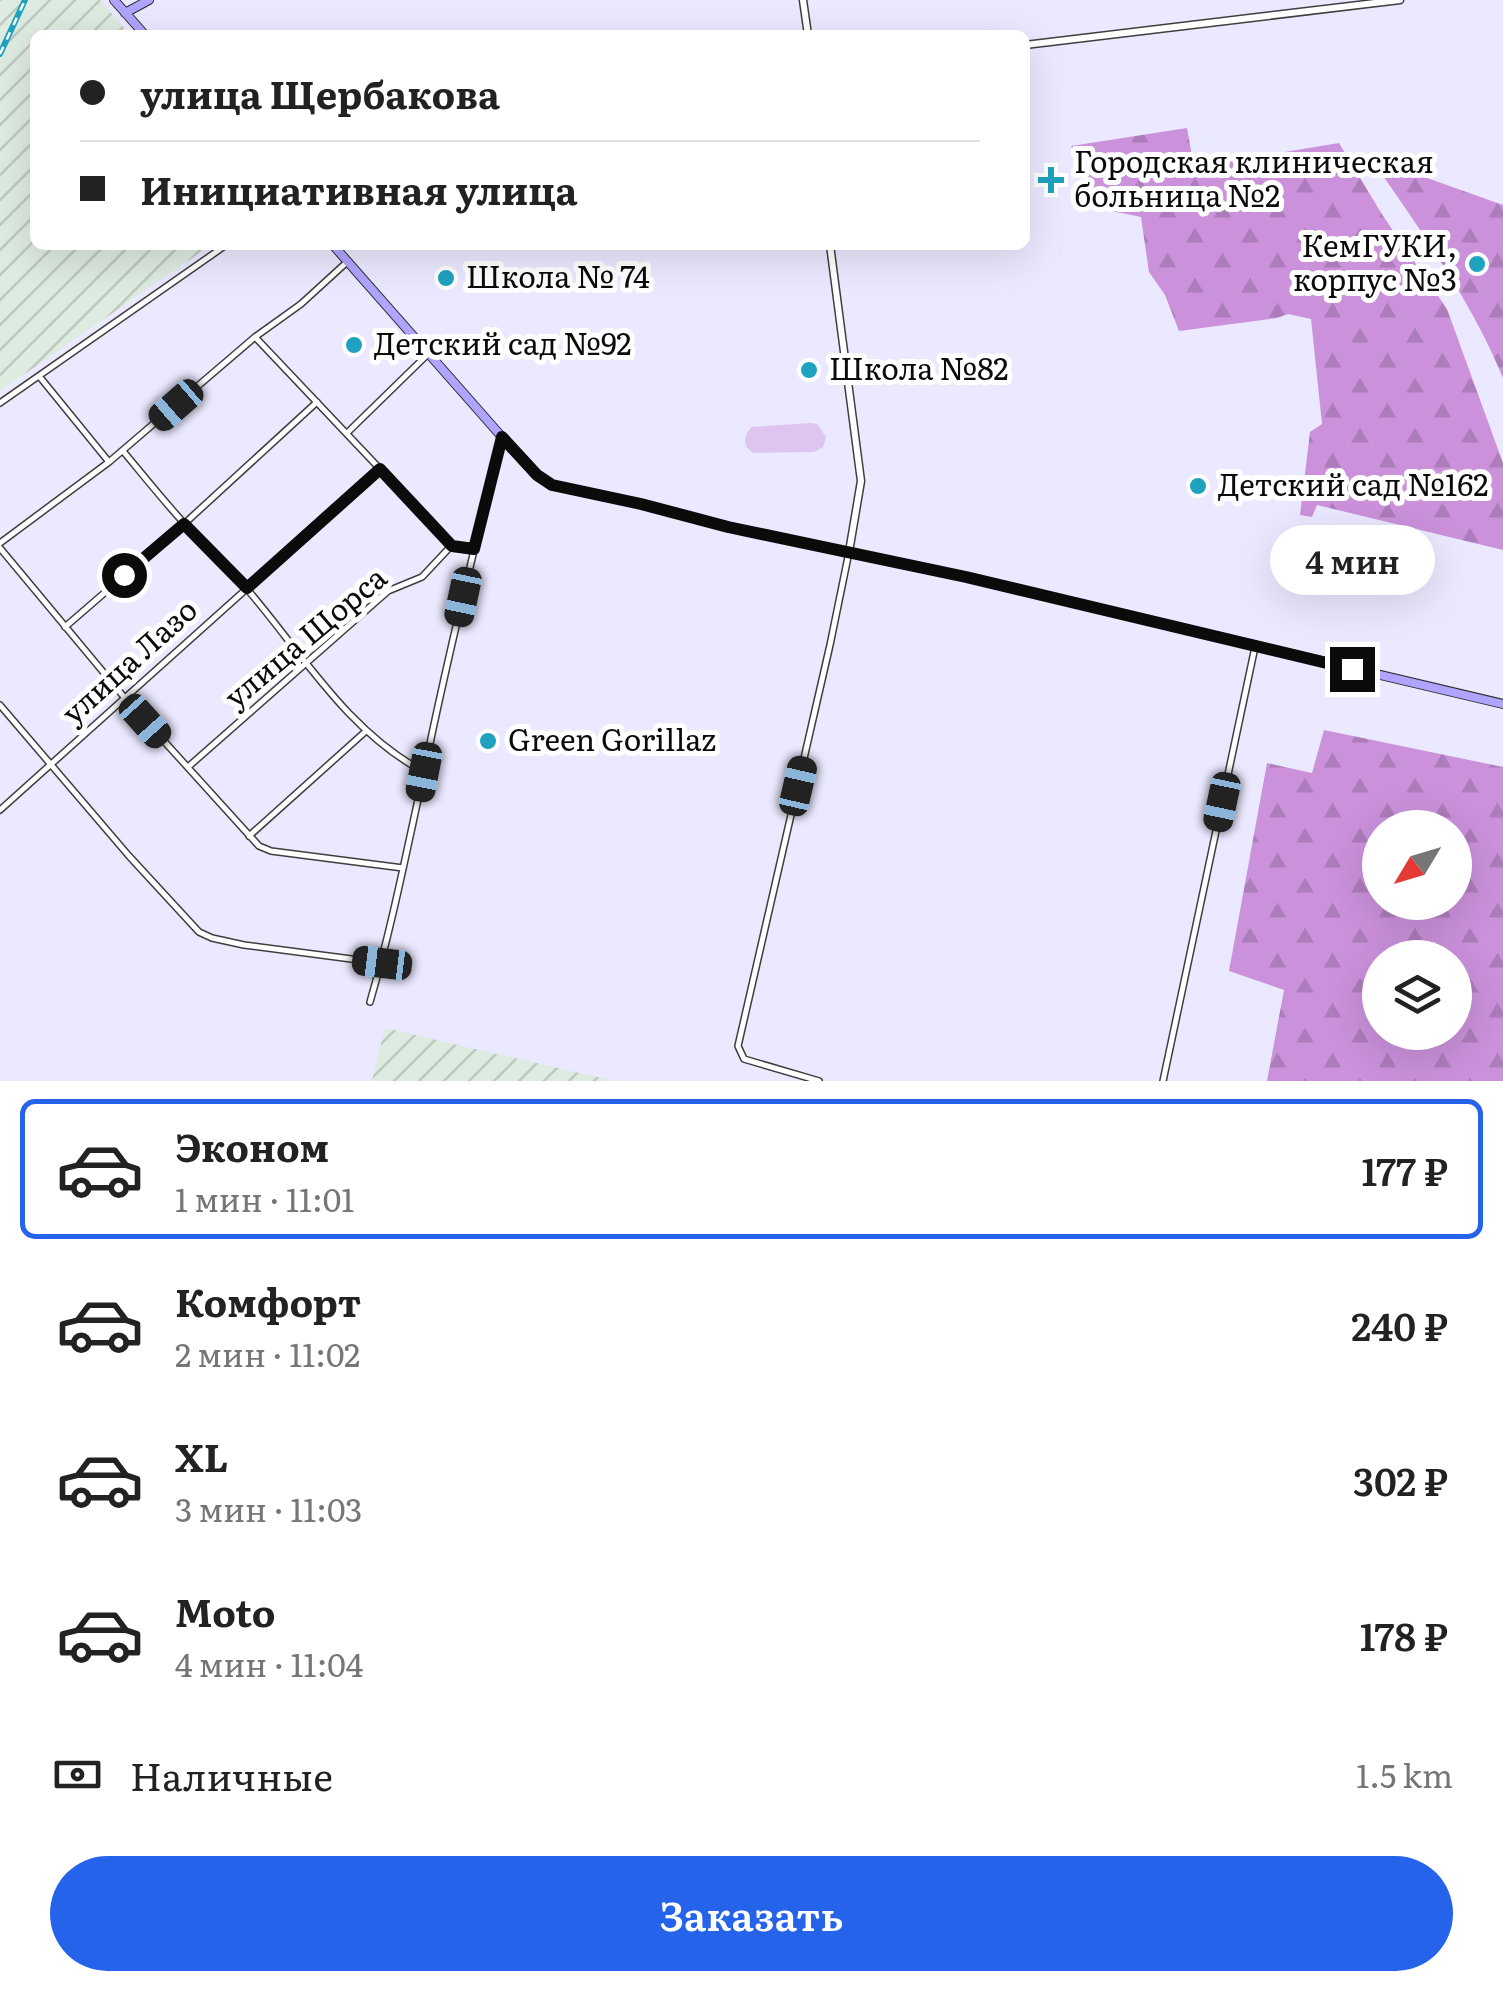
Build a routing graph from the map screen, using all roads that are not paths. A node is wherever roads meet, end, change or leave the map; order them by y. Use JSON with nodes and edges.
{"nodes":[{"id":1,"x":114,"y":0,"type":"edge"},
{"id":2,"x":149,"y":0,"type":"edge"},
{"id":3,"x":803,"y":0,"type":"edge"},
{"id":4,"x":1400,"y":0,"type":"edge"},
{"id":5,"x":125,"y":13,"type":"junction"},
{"id":6,"x":140,"y":30,"type":"edge"},
{"id":7,"x":807,"y":30,"type":"edge"},
{"id":8,"x":1030,"y":45,"type":"edge"},
{"id":9,"x":219,"y":250,"type":"edge"},
{"id":10,"x":337,"y":250,"type":"edge"},
{"id":11,"x":831,"y":250,"type":"edge"},
{"id":12,"x":348,"y":262,"type":"junction"},
{"id":13,"x":255,"y":337,"type":"junction"},
{"id":14,"x":430,"y":352,"type":"junction"},
{"id":15,"x":38,"y":376,"type":"junction"},
{"id":16,"x":317,"y":402,"type":"junction"},
{"id":17,"x":0,"y":403,"type":"edge"},
{"id":18,"x":347,"y":434,"type":"junction"},
{"id":19,"x":502,"y":437,"type":"junction"},
{"id":20,"x":122,"y":450,"type":"junction"},
{"id":21,"x":109,"y":462,"type":"junction"},
{"id":22,"x":380,"y":469,"type":"junction"},
{"id":23,"x":184,"y":524,"type":"junction"},
{"id":24,"x":0,"y":545,"type":"edge"},
{"id":25,"x":452,"y":546,"type":"junction"},
{"id":26,"x":474,"y":549,"type":"junction"},
{"id":27,"x":849,"y":552,"type":"junction"},
{"id":28,"x":247,"y":588,"type":"junction"},
{"id":29,"x":65,"y":627,"type":"junction"},
{"id":30,"x":1255,"y":647,"type":"junction"},
{"id":31,"x":306,"y":664,"type":"junction"},
{"id":32,"x":124,"y":697,"type":"junction"},
{"id":33,"x":1503,"y":704,"type":"edge"},
{"id":34,"x":0,"y":705,"type":"edge"},
{"id":35,"x":366,"y":731,"type":"junction"},
{"id":36,"x":50,"y":764,"type":"junction"},
{"id":37,"x":188,"y":767,"type":"junction"},
{"id":38,"x":424,"y":772,"type":"junction"},
{"id":39,"x":0,"y":810,"type":"edge"},
{"id":40,"x":249,"y":836,"type":"junction"},
{"id":41,"x":403,"y":868,"type":"junction"},
{"id":42,"x":382,"y":963,"type":"junction"},
{"id":43,"x":370,"y":1002,"type":"dead end"},
{"id":44,"x":819,"y":1081,"type":"edge"},
{"id":45,"x":1163,"y":1081,"type":"edge"}],
"edges":[{"from":1,"to":5,"type":"main road"},
{"from":2,"to":5,"type":"main road"},
{"from":3,"to":7,"type":"street"},
{"from":4,"to":8,"type":"street"},
{"from":5,"to":6,"type":"main road"},
{"from":9,"to":15,"type":"street"},
{"from":10,"to":12,"type":"main road"},
{"from":11,"to":27,"type":"street"},
{"from":12,"to":13,"type":"street"},
{"from":12,"to":14,"type":"main road"},
{"from":13,"to":16,"type":"street"},
{"from":13,"to":20,"type":"street"},
{"from":14,"to":18,"type":"street"},
{"from":14,"to":19,"type":"main road"},
{"from":15,"to":17,"type":"street"},
{"from":15,"to":21,"type":"street"},
{"from":16,"to":18,"type":"street"},
{"from":16,"to":23,"type":"street"},
{"from":18,"to":22,"type":"street"},
{"from":19,"to":26,"type":"street"},
{"from":19,"to":27,"type":"main road"},
{"from":20,"to":21,"type":"street"},
{"from":20,"to":23,"type":"street"},
{"from":21,"to":24,"type":"street"},
{"from":22,"to":25,"type":"street"},
{"from":22,"to":28,"type":"street","name":"улица Лазо"},
{"from":23,"to":28,"type":"street"},
{"from":23,"to":29,"type":"street"},
{"from":24,"to":29,"type":"street"},
{"from":25,"to":26,"type":"street"},
{"from":25,"to":31,"type":"street","name":"улица Щорса"},
{"from":26,"to":38,"type":"street"},
{"from":27,"to":30,"type":"main road"},
{"from":27,"to":44,"type":"street"},
{"from":28,"to":31,"type":"street"},
{"from":28,"to":32,"type":"street","name":"улица Лазо"},
{"from":29,"to":32,"type":"street"},
{"from":30,"to":33,"type":"main road"},
{"from":30,"to":45,"type":"street"},
{"from":31,"to":35,"type":"street"},
{"from":31,"to":37,"type":"street","name":"улица Щорса"},
{"from":32,"to":36,"type":"street","name":"улица Лазо"},
{"from":32,"to":37,"type":"street"},
{"from":34,"to":36,"type":"street"},
{"from":35,"to":38,"type":"street"},
{"from":35,"to":40,"type":"street"},
{"from":36,"to":39,"type":"street","name":"улица Лазо"},
{"from":36,"to":42,"type":"street"},
{"from":37,"to":40,"type":"street"},
{"from":38,"to":41,"type":"street"},
{"from":40,"to":41,"type":"street"},
{"from":41,"to":42,"type":"street"},
{"from":42,"to":43,"type":"street"}]}
